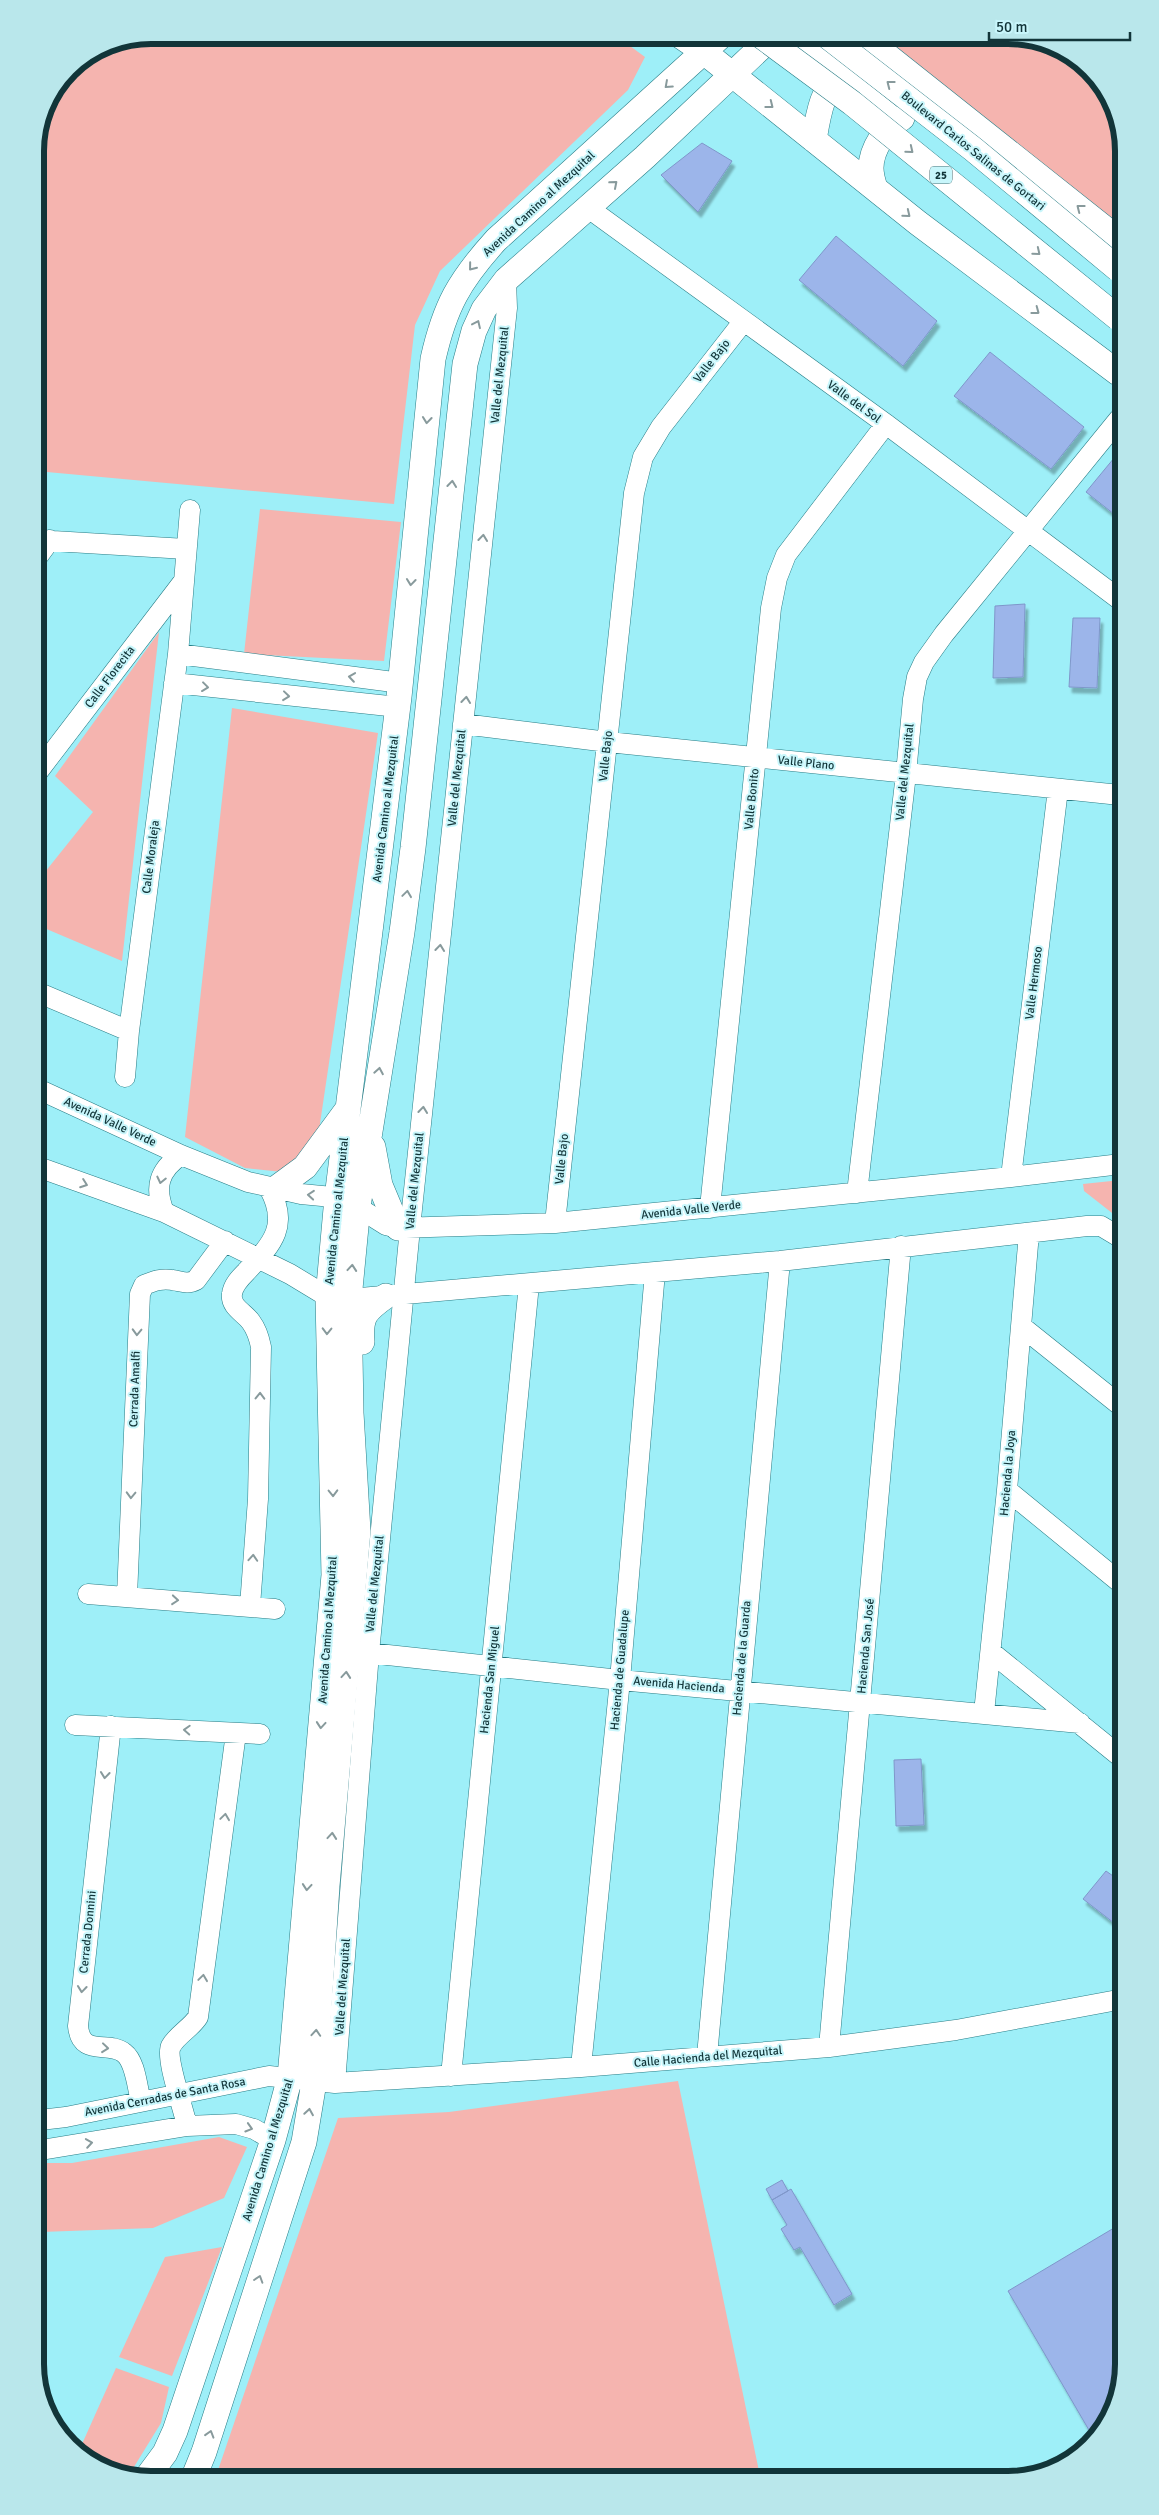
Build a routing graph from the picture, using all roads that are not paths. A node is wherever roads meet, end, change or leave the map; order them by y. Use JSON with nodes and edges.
{"nodes":[{"id":1,"x":692,"y":44,"type":"edge"},
{"id":2,"x":712,"y":44,"type":"edge"},
{"id":3,"x":765,"y":44,"type":"edge"},
{"id":4,"x":772,"y":44,"type":"edge"},
{"id":5,"x":799,"y":44,"type":"edge"},
{"id":6,"x":838,"y":44,"type":"edge"},
{"id":7,"x":872,"y":44,"type":"edge"},
{"id":8,"x":880,"y":51,"type":"junction"},
{"id":9,"x":704,"y":52,"type":"junction"},
{"id":10,"x":732,"y":75,"type":"junction"},
{"id":11,"x":838,"y":75,"type":"junction"},
{"id":12,"x":947,"y":103,"type":"junction"},
{"id":13,"x":896,"y":122,"type":"junction"},
{"id":14,"x":814,"y":140,"type":"junction"},
{"id":15,"x":875,"y":188,"type":"junction"},
{"id":16,"x":587,"y":207,"type":"junction"},
{"id":17,"x":1115,"y":237,"type":"edge"},
{"id":18,"x":1115,"y":267,"type":"edge"},
{"id":19,"x":506,"y":280,"type":"junction"},
{"id":20,"x":1115,"y":316,"type":"edge"},
{"id":21,"x":743,"y":322,"type":"junction"},
{"id":22,"x":1115,"y":371,"type":"edge"},
{"id":23,"x":886,"y":424,"type":"junction"},
{"id":24,"x":1115,"y":425,"type":"edge"},
{"id":25,"x":190,"y":510,"type":"dead end"},
{"id":26,"x":1028,"y":532,"type":"junction"},
{"id":27,"x":44,"y":540,"type":"edge"},
{"id":28,"x":186,"y":549,"type":"junction"},
{"id":29,"x":183,"y":582,"type":"junction"},
{"id":30,"x":1115,"y":596,"type":"edge"},
{"id":31,"x":178,"y":654,"type":"junction"},
{"id":32,"x":267,"y":665,"type":"junction"},
{"id":33,"x":432,"y":672,"type":"junction"},
{"id":34,"x":174,"y":684,"type":"junction"},
{"id":35,"x":263,"y":694,"type":"junction"},
{"id":36,"x":399,"y":695,"type":"junction"},
{"id":37,"x":421,"y":698,"type":"junction"},
{"id":38,"x":463,"y":724,"type":"junction"},
{"id":39,"x":425,"y":725,"type":"junction"},
{"id":40,"x":608,"y":742,"type":"junction"},
{"id":41,"x":756,"y":757,"type":"junction"},
{"id":42,"x":44,"y":764,"type":"edge"},
{"id":43,"x":906,"y":774,"type":"junction"},
{"id":44,"x":1058,"y":790,"type":"junction"},
{"id":45,"x":1115,"y":794,"type":"edge"},
{"id":46,"x":44,"y":995,"type":"edge"},
{"id":47,"x":129,"y":1031,"type":"junction"},
{"id":48,"x":125,"y":1077,"type":"dead end"},
{"id":49,"x":44,"y":1092,"type":"edge"},
{"id":50,"x":348,"y":1108,"type":"junction"},
{"id":51,"x":370,"y":1119,"type":"junction"},
{"id":52,"x":181,"y":1155,"type":"junction"},
{"id":53,"x":1115,"y":1165,"type":"edge"},
{"id":54,"x":44,"y":1169,"type":"edge"},
{"id":55,"x":1011,"y":1177,"type":"junction"},
{"id":56,"x":272,"y":1188,"type":"junction"},
{"id":57,"x":857,"y":1193,"type":"junction"},
{"id":58,"x":348,"y":1202,"type":"junction"},
{"id":59,"x":710,"y":1208,"type":"junction"},
{"id":60,"x":164,"y":1212,"type":"junction"},
{"id":61,"x":555,"y":1223,"type":"junction"},
{"id":62,"x":404,"y":1228,"type":"junction"},
{"id":63,"x":1029,"y":1233,"type":"junction"},
{"id":64,"x":1115,"y":1234,"type":"edge"},
{"id":65,"x":224,"y":1242,"type":"junction"},
{"id":66,"x":901,"y":1246,"type":"junction"},
{"id":67,"x":258,"y":1259,"type":"junction"},
{"id":68,"x":780,"y":1261,"type":"junction"},
{"id":69,"x":655,"y":1272,"type":"junction"},
{"id":70,"x":529,"y":1284,"type":"junction"},
{"id":71,"x":395,"y":1295,"type":"junction"},
{"id":72,"x":338,"y":1298,"type":"junction"},
{"id":73,"x":1021,"y":1326,"type":"junction"},
{"id":74,"x":1115,"y":1401,"type":"edge"},
{"id":75,"x":1007,"y":1490,"type":"junction"},
{"id":76,"x":358,"y":1531,"type":"junction"},
{"id":77,"x":1115,"y":1578,"type":"edge"},
{"id":78,"x":88,"y":1594,"type":"dead end"},
{"id":79,"x":127,"y":1596,"type":"junction"},
{"id":80,"x":250,"y":1606,"type":"junction"},
{"id":81,"x":275,"y":1609,"type":"dead end"},
{"id":82,"x":991,"y":1652,"type":"junction"},
{"id":83,"x":369,"y":1653,"type":"junction"},
{"id":84,"x":491,"y":1667,"type":"junction"},
{"id":85,"x":620,"y":1680,"type":"junction"},
{"id":86,"x":739,"y":1690,"type":"junction"},
{"id":87,"x":862,"y":1702,"type":"junction"},
{"id":88,"x":984,"y":1713,"type":"junction"},
{"id":89,"x":1080,"y":1723,"type":"junction"},
{"id":90,"x":75,"y":1725,"type":"dead end"},
{"id":91,"x":111,"y":1726,"type":"junction"},
{"id":92,"x":236,"y":1733,"type":"junction"},
{"id":93,"x":260,"y":1734,"type":"dead end"},
{"id":94,"x":1115,"y":1752,"type":"edge"},
{"id":95,"x":1115,"y":2000,"type":"edge"},
{"id":96,"x":829,"y":2047,"type":"junction"},
{"id":97,"x":708,"y":2056,"type":"junction"},
{"id":98,"x":581,"y":2067,"type":"junction"},
{"id":99,"x":451,"y":2076,"type":"junction"},
{"id":100,"x":313,"y":2081,"type":"junction"},
{"id":101,"x":180,"y":2094,"type":"junction"},
{"id":102,"x":141,"y":2101,"type":"junction"},
{"id":103,"x":44,"y":2120,"type":"edge"},
{"id":104,"x":188,"y":2126,"type":"junction"},
{"id":105,"x":273,"y":2140,"type":"junction"},
{"id":106,"x":44,"y":2150,"type":"edge"},
{"id":107,"x":152,"y":2471,"type":"edge"},
{"id":108,"x":196,"y":2471,"type":"edge"}],
"edges":[{"from":1,"to":9,"type":"main road"},
{"from":2,"to":9,"type":"main road","name":"Avenida Camino al Mezquital"},
{"from":3,"to":10,"type":"main road","name":"Avenida Camino al Mezquital"},
{"from":4,"to":20,"type":"main road","number":"25","one_way":true,"bridge":true},
{"from":5,"to":11,"type":"main road"},
{"from":18,"to":6,"type":"main road","name":"Boulevard Carlos Salinas de Gortari","one_way":true,"bridge":true},
{"from":7,"to":8,"type":"main road"},
{"from":8,"to":11,"type":"main road"},
{"from":8,"to":12,"type":"main road"},
{"from":9,"to":10,"type":"main road"},
{"from":9,"to":36,"type":"main road","name":"Avenida Camino al Mezquital","one_way":true},
{"from":10,"to":14,"type":"main road","one_way":true},
{"from":16,"to":10,"type":"main road","name":"Avenida Camino al Mezquital","one_way":true},
{"from":11,"to":13,"type":"main road"},
{"from":11,"to":14,"type":"main road"},
{"from":12,"to":13,"type":"main road"},
{"from":17,"to":12,"type":"main road","one_way":true},
{"from":13,"to":15,"type":"main road"},
{"from":14,"to":15,"type":"main road"},
{"from":15,"to":22,"type":"main road","one_way":true},
{"from":16,"to":19,"type":"main road","name":"Avenida Camino al Mezquital"},
{"from":16,"to":21,"type":"street","name":"Valle del Sol"},
{"from":33,"to":19,"type":"main road","name":"Avenida Camino al Mezquital","one_way":true},
{"from":38,"to":19,"type":"street","name":"Valle del Mezquital","one_way":true},
{"from":21,"to":23,"type":"street","name":"Valle del Sol"},
{"from":21,"to":40,"type":"street","name":"Valle Bajo"},
{"from":23,"to":26,"type":"street","name":"Valle del Sol"},
{"from":23,"to":41,"type":"street","name":"Valle Bonito"},
{"from":24,"to":26,"type":"street","name":"Valle del Mezquital"},
{"from":25,"to":28,"type":"street","name":"Calle Moraleja"},
{"from":26,"to":30,"type":"street","name":"Valle del Sol"},
{"from":26,"to":43,"type":"street","name":"Valle del Mezquital"},
{"from":27,"to":28,"type":"street"},
{"from":28,"to":29,"type":"street","name":"Calle Moraleja"},
{"from":29,"to":31,"type":"street","name":"Calle Moraleja"},
{"from":29,"to":42,"type":"street","name":"Calle Florecita"},
{"from":31,"to":32,"type":"street"},
{"from":31,"to":34,"type":"street","name":"Calle Moraleja"},
{"from":32,"to":35,"type":"street"},
{"from":36,"to":32,"type":"street","one_way":true},
{"from":33,"to":37,"type":"main road"},
{"from":33,"to":39,"type":"main road","name":"Avenida Camino al Mezquital"},
{"from":34,"to":35,"type":"street","one_way":true},
{"from":34,"to":47,"type":"street","name":"Calle Moraleja"},
{"from":35,"to":36,"type":"street","one_way":true},
{"from":36,"to":37,"type":"main road"},
{"from":36,"to":50,"type":"main road","name":"Avenida Camino al Mezquital"},
{"from":37,"to":39,"type":"main road"},
{"from":38,"to":40,"type":"street","name":"Valle Plano"},
{"from":62,"to":38,"type":"street","name":"Valle del Mezquital","one_way":true},
{"from":51,"to":39,"type":"main road","name":"Avenida Camino al Mezquital","one_way":true},
{"from":40,"to":41,"type":"street","name":"Valle Plano"},
{"from":40,"to":61,"type":"street","name":"Valle Bajo"},
{"from":41,"to":43,"type":"street","name":"Valle Plano"},
{"from":41,"to":59,"type":"street","name":"Valle Bonito"},
{"from":43,"to":44,"type":"street","name":"Valle Plano"},
{"from":43,"to":57,"type":"street","name":"Valle del Mezquital"},
{"from":44,"to":45,"type":"street","name":"Valle Plano"},
{"from":44,"to":55,"type":"street","name":"Valle Hermoso"},
{"from":46,"to":47,"type":"street"},
{"from":47,"to":48,"type":"street","name":"Calle Moraleja"},
{"from":49,"to":52,"type":"street","name":"Avenida Valle Verde"},
{"from":50,"to":56,"type":"main road"},
{"from":50,"to":58,"type":"main road","name":"Avenida Camino al Mezquital"},
{"from":51,"to":58,"type":"main road","name":"Avenida Camino al Mezquital"},
{"from":51,"to":62,"type":"main road"},
{"from":52,"to":56,"type":"street","name":"Avenida Valle Verde"},
{"from":52,"to":60,"type":"street","one_way":true},
{"from":53,"to":55,"type":"street","name":"Avenida Valle Verde"},
{"from":54,"to":60,"type":"street","one_way":true},
{"from":55,"to":57,"type":"street","name":"Avenida Valle Verde"},
{"from":58,"to":56,"type":"street","name":"Avenida Valle Verde","one_way":true},
{"from":56,"to":67,"type":"street"},
{"from":57,"to":59,"type":"street","name":"Avenida Valle Verde"},
{"from":58,"to":62,"type":"street","name":"Avenida Valle Verde"},
{"from":58,"to":72,"type":"main road","name":"Avenida Camino al Mezquital"},
{"from":59,"to":61,"type":"street","name":"Avenida Valle Verde"},
{"from":60,"to":65,"type":"street"},
{"from":61,"to":62,"type":"street","name":"Avenida Valle Verde"},
{"from":62,"to":71,"type":"street","name":"Valle del Mezquital"},
{"from":63,"to":64,"type":"street"},
{"from":63,"to":66,"type":"street"},
{"from":63,"to":73,"type":"street","name":"Hacienda la Joya"},
{"from":65,"to":67,"type":"street"},
{"from":65,"to":79,"type":"street","name":"Cerrada Amalfi","one_way":true},
{"from":66,"to":68,"type":"street"},
{"from":66,"to":87,"type":"street","name":"Hacienda San José"},
{"from":67,"to":72,"type":"street"},
{"from":80,"to":67,"type":"street","one_way":true},
{"from":68,"to":69,"type":"street"},
{"from":68,"to":86,"type":"street","name":"Hacienda de la Guarda"},
{"from":69,"to":70,"type":"street"},
{"from":69,"to":85,"type":"street","name":"Hacienda de Guadalupe"},
{"from":70,"to":71,"type":"street"},
{"from":70,"to":84,"type":"street","name":"Hacienda San Miguel"},
{"from":71,"to":72,"type":"street"},
{"from":71,"to":76,"type":"main road"},
{"from":71,"to":83,"type":"street","name":"Valle del Mezquital"},
{"from":72,"to":76,"type":"main road","name":"Avenida Camino al Mezquital"},
{"from":72,"to":100,"type":"main road","name":"Avenida Camino al Mezquital","one_way":true},
{"from":73,"to":74,"type":"street"},
{"from":73,"to":75,"type":"street","name":"Hacienda la Joya"},
{"from":75,"to":77,"type":"street"},
{"from":75,"to":82,"type":"street","name":"Hacienda la Joya"},
{"from":100,"to":76,"type":"main road","name":"Avenida Camino al Mezquital","one_way":true},
{"from":78,"to":79,"type":"street"},
{"from":79,"to":80,"type":"street","one_way":true},
{"from":80,"to":81,"type":"street"},
{"from":82,"to":88,"type":"street","name":"Hacienda la Joya"},
{"from":82,"to":89,"type":"street"},
{"from":83,"to":84,"type":"street","name":"Avenida Hacienda"},
{"from":83,"to":100,"type":"street","name":"Valle del Mezquital"},
{"from":84,"to":85,"type":"street","name":"Avenida Hacienda"},
{"from":84,"to":99,"type":"street","name":"Hacienda San Miguel"},
{"from":85,"to":86,"type":"street","name":"Avenida Hacienda"},
{"from":85,"to":98,"type":"street","name":"Hacienda de Guadalupe"},
{"from":86,"to":87,"type":"street","name":"Avenida Hacienda"},
{"from":86,"to":97,"type":"street","name":"Hacienda de la Guarda"},
{"from":87,"to":88,"type":"street","name":"Avenida Hacienda"},
{"from":87,"to":96,"type":"street","name":"Hacienda San José"},
{"from":88,"to":89,"type":"street","name":"Avenida Hacienda"},
{"from":89,"to":94,"type":"street"},
{"from":90,"to":91,"type":"street"},
{"from":92,"to":91,"type":"street","one_way":true},
{"from":91,"to":102,"type":"street","name":"Cerrada Donnini","one_way":true},
{"from":92,"to":93,"type":"street"},
{"from":101,"to":92,"type":"street","one_way":true},
{"from":95,"to":96,"type":"street","name":"Calle Hacienda del Mezquital"},
{"from":96,"to":97,"type":"street","name":"Calle Hacienda del Mezquital"},
{"from":97,"to":98,"type":"street","name":"Calle Hacienda del Mezquital"},
{"from":98,"to":99,"type":"street","name":"Calle Hacienda del Mezquital"},
{"from":99,"to":100,"type":"street","name":"Calle Hacienda del Mezquital"},
{"from":100,"to":101,"type":"street","name":"Avenida Cerradas de Santa Rosa"},
{"from":100,"to":105,"type":"main road","name":"Avenida Camino al Mezquital"},
{"from":108,"to":100,"type":"main road","name":"Avenida Camino al Mezquital","one_way":true},
{"from":101,"to":102,"type":"street","name":"Avenida Cerradas de Santa Rosa"},
{"from":101,"to":104,"type":"street"},
{"from":102,"to":103,"type":"street","name":"Avenida Cerradas de Santa Rosa"},
{"from":104,"to":105,"type":"street","one_way":true},
{"from":106,"to":104,"type":"street","one_way":true},
{"from":105,"to":107,"type":"main road","name":"Avenida Camino al Mezquital"}]}
